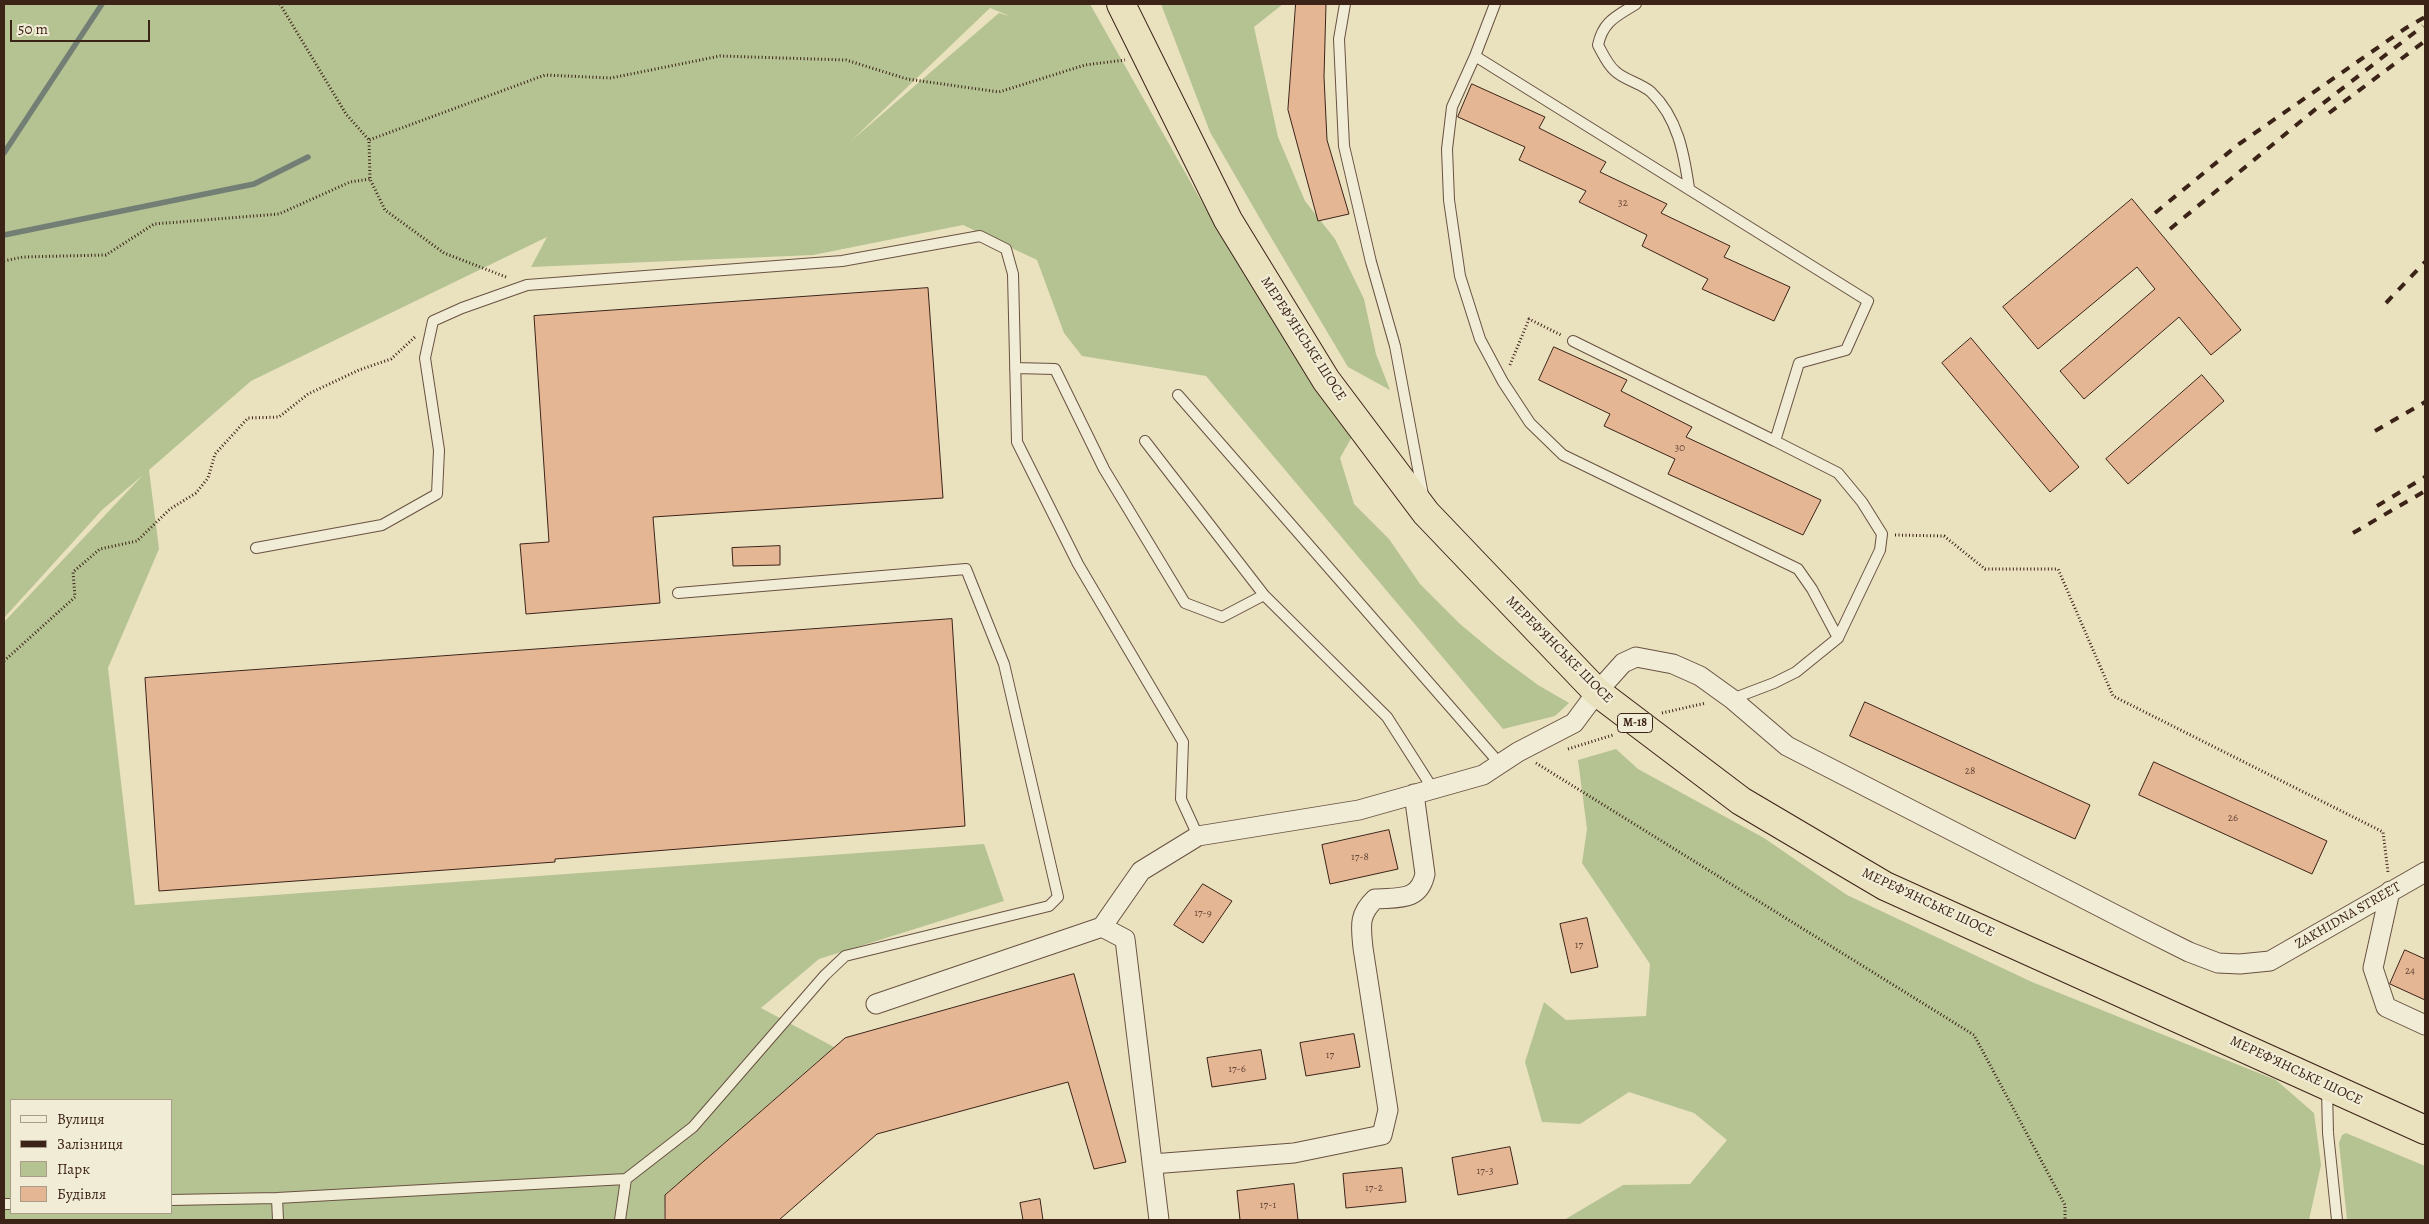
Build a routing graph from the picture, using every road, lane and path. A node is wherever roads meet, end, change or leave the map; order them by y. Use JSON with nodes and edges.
{"nodes":[{"id":1,"x":280,"y":4,"type":"edge"},
{"id":2,"x":1345,"y":4,"type":"edge"},
{"id":3,"x":1495,"y":4,"type":"edge"},
{"id":4,"x":1636,"y":4,"type":"edge"},
{"id":5,"x":1124,"y":7,"type":"edge"},
{"id":6,"x":1475,"y":56,"type":"junction"},
{"id":7,"x":1147,"y":57,"type":"junction"},
{"id":8,"x":369,"y":140,"type":"junction"},
{"id":9,"x":370,"y":179,"type":"junction"},
{"id":10,"x":1689,"y":188,"type":"junction"},
{"id":11,"x":4,"y":261,"type":"edge"},
{"id":12,"x":528,"y":285,"type":"junction"},
{"id":13,"x":433,"y":321,"type":"junction"},
{"id":14,"x":1573,"y":341,"type":"joint"},
{"id":15,"x":1015,"y":368,"type":"junction"},
{"id":16,"x":1503,"y":382,"type":"junction"},
{"id":17,"x":1178,"y":395,"type":"dead end"},
{"id":18,"x":1145,"y":441,"type":"dead end"},
{"id":19,"x":1774,"y":441,"type":"junction"},
{"id":20,"x":1426,"y":512,"type":"junction"},
{"id":21,"x":1882,"y":534,"type":"junction"},
{"id":22,"x":256,"y":548,"type":"dead end"},
{"id":23,"x":678,"y":593,"type":"dead end"},
{"id":24,"x":1264,"y":595,"type":"junction"},
{"id":25,"x":1838,"y":638,"type":"junction"},
{"id":26,"x":4,"y":661,"type":"edge"},
{"id":27,"x":1597,"y":692,"type":"junction"},
{"id":28,"x":1732,"y":699,"type":"junction"},
{"id":29,"x":1662,"y":714,"type":"dead end"},
{"id":30,"x":1613,"y":734,"type":"dead end"},
{"id":31,"x":1558,"y":752,"type":"dead end"},
{"id":32,"x":1540,"y":757,"type":"dead end"},
{"id":33,"x":1500,"y":764,"type":"junction"},
{"id":34,"x":1433,"y":789,"type":"junction"},
{"id":35,"x":1414,"y":794,"type":"junction"},
{"id":36,"x":1198,"y":836,"type":"junction"},
{"id":37,"x":2425,"y":872,"type":"edge"},
{"id":38,"x":2390,"y":891,"type":"junction"},
{"id":39,"x":1102,"y":927,"type":"junction"},
{"id":40,"x":876,"y":1004,"type":"dead end"},
{"id":41,"x":2425,"y":1025,"type":"edge"},
{"id":42,"x":2327,"y":1086,"type":"junction"},
{"id":43,"x":2425,"y":1130,"type":"edge"},
{"id":44,"x":1152,"y":1164,"type":"junction"},
{"id":45,"x":626,"y":1179,"type":"junction"},
{"id":46,"x":278,"y":1198,"type":"junction"},
{"id":47,"x":172,"y":1200,"type":"edge"},
{"id":48,"x":278,"y":1220,"type":"edge"},
{"id":49,"x":620,"y":1220,"type":"edge"},
{"id":50,"x":1159,"y":1220,"type":"edge"},
{"id":51,"x":2066,"y":1220,"type":"edge"},
{"id":52,"x":2337,"y":1220,"type":"edge"}],
"edges":[{"from":1,"to":8,"type":"path"},
{"from":2,"to":20,"type":"lane"},
{"from":3,"to":6,"type":"lane"},
{"from":4,"to":10,"type":"lane"},
{"from":5,"to":7,"type":"highway","name":"МЕРЕФ’ЯНСЬКЕ ШОСЕ","number":"М-18"},
{"from":6,"to":10,"type":"lane"},
{"from":6,"to":16,"type":"lane"},
{"from":7,"to":8,"type":"path"},
{"from":7,"to":20,"type":"highway","name":"МЕРЕФ’ЯНСЬКЕ ШОСЕ","number":"М-18"},
{"from":8,"to":9,"type":"path"},
{"from":9,"to":11,"type":"path"},
{"from":9,"to":12,"type":"path"},
{"from":10,"to":19,"type":"lane"},
{"from":12,"to":13,"type":"lane"},
{"from":12,"to":15,"type":"lane"},
{"from":13,"to":22,"type":"lane"},
{"from":13,"to":26,"type":"path"},
{"from":14,"to":16,"type":"path"},
{"from":14,"to":19,"type":"lane"},
{"from":15,"to":24,"type":"lane"},
{"from":15,"to":36,"type":"lane"},
{"from":16,"to":25,"type":"lane"},
{"from":17,"to":33,"type":"lane"},
{"from":18,"to":24,"type":"lane"},
{"from":19,"to":21,"type":"lane"},
{"from":20,"to":27,"type":"highway","name":"МЕРЕФ’ЯНСЬКЕ ШОСЕ","number":"М-18"},
{"from":21,"to":25,"type":"lane"},
{"from":21,"to":38,"type":"path"},
{"from":23,"to":45,"type":"lane"},
{"from":24,"to":34,"type":"lane"},
{"from":25,"to":28,"type":"lane"},
{"from":27,"to":28,"type":"street"},
{"from":27,"to":33,"type":"street"},
{"from":27,"to":42,"type":"highway","name":"МЕРЕФ’ЯНСЬКЕ ШОСЕ","number":"М-18"},
{"from":28,"to":29,"type":"path"},
{"from":28,"to":38,"type":"street","name":"ZAKHIDNA STREET"},
{"from":30,"to":31,"type":"path"},
{"from":32,"to":51,"type":"path"},
{"from":33,"to":34,"type":"street"},
{"from":34,"to":35,"type":"street"},
{"from":35,"to":36,"type":"street"},
{"from":35,"to":44,"type":"street"},
{"from":36,"to":39,"type":"street"},
{"from":37,"to":38,"type":"street","name":"ZAKHIDNA STREET"},
{"from":38,"to":41,"type":"street"},
{"from":39,"to":40,"type":"street"},
{"from":39,"to":44,"type":"street"},
{"from":42,"to":43,"type":"highway","name":"МЕРЕФ’ЯНСЬКЕ ШОСЕ","number":"М-18"},
{"from":42,"to":52,"type":"lane"},
{"from":44,"to":50,"type":"street"},
{"from":45,"to":46,"type":"lane"},
{"from":45,"to":49,"type":"lane"},
{"from":46,"to":47,"type":"lane"},
{"from":46,"to":48,"type":"lane"}]}
